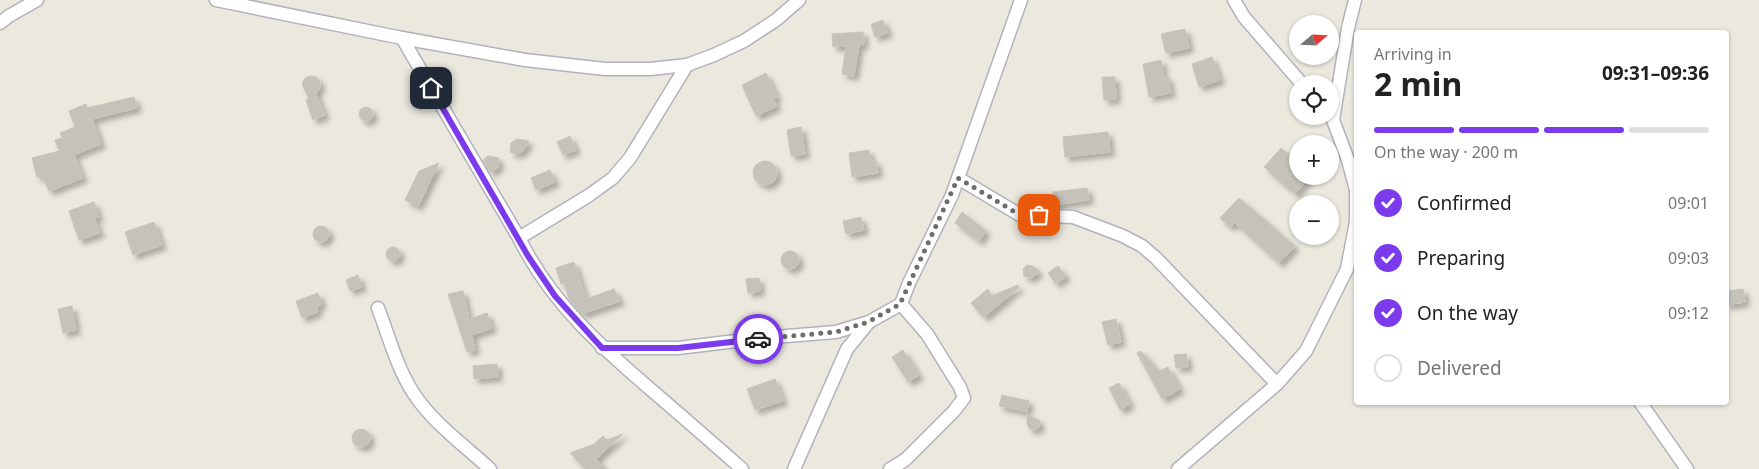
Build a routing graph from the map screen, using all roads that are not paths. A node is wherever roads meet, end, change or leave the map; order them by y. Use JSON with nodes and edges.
{"nodes":[{"id":1,"x":37,"y":0,"type":"edge"},
{"id":2,"x":216,"y":0,"type":"edge"},
{"id":3,"x":799,"y":0,"type":"edge"},
{"id":4,"x":1021,"y":0,"type":"edge"},
{"id":5,"x":1234,"y":0,"type":"edge"},
{"id":6,"x":1355,"y":0,"type":"edge"},
{"id":7,"x":0,"y":23,"type":"edge"},
{"id":8,"x":402,"y":38,"type":"junction"},
{"id":9,"x":687,"y":66,"type":"junction"},
{"id":10,"x":1294,"y":75,"type":"edge"},
{"id":11,"x":1339,"y":79,"type":"edge"},
{"id":12,"x":1335,"y":125,"type":"edge"},
{"id":13,"x":1340,"y":138,"type":"junction"},
{"id":14,"x":1354,"y":154,"type":"edge"},
{"id":15,"x":958,"y":178,"type":"junction"},
{"id":16,"x":1354,"y":182,"type":"edge"},
{"id":17,"x":1354,"y":232,"type":"edge"},
{"id":18,"x":519,"y":238,"type":"junction"},
{"id":19,"x":900,"y":304,"type":"junction"},
{"id":20,"x":378,"y":308,"type":"dead end"},
{"id":21,"x":868,"y":322,"type":"junction"},
{"id":22,"x":602,"y":348,"type":"junction"},
{"id":23,"x":1276,"y":384,"type":"junction"},
{"id":24,"x":1642,"y":405,"type":"edge"},
{"id":25,"x":490,"y":469,"type":"edge"},
{"id":26,"x":742,"y":469,"type":"edge"},
{"id":27,"x":794,"y":469,"type":"edge"},
{"id":28,"x":890,"y":469,"type":"edge"},
{"id":29,"x":1178,"y":469,"type":"edge"},
{"id":30,"x":1687,"y":469,"type":"edge"}],
"edges":[{"from":1,"to":7,"type":"street"},
{"from":2,"to":8,"type":"street"},
{"from":3,"to":9,"type":"street"},
{"from":4,"to":15,"type":"street"},
{"from":5,"to":10,"type":"street"},
{"from":6,"to":11,"type":"street"},
{"from":8,"to":9,"type":"street"},
{"from":8,"to":18,"type":"street"},
{"from":9,"to":18,"type":"street"},
{"from":12,"to":13,"type":"street"},
{"from":13,"to":14,"type":"street"},
{"from":13,"to":16,"type":"street"},
{"from":15,"to":19,"type":"street"},
{"from":15,"to":23,"type":"street"},
{"from":17,"to":23,"type":"street"},
{"from":18,"to":22,"type":"street"},
{"from":19,"to":21,"type":"street"},
{"from":19,"to":28,"type":"street"},
{"from":20,"to":25,"type":"street"},
{"from":21,"to":22,"type":"street"},
{"from":21,"to":27,"type":"street"},
{"from":22,"to":26,"type":"street"},
{"from":23,"to":29,"type":"street"},
{"from":24,"to":30,"type":"street"}]}
